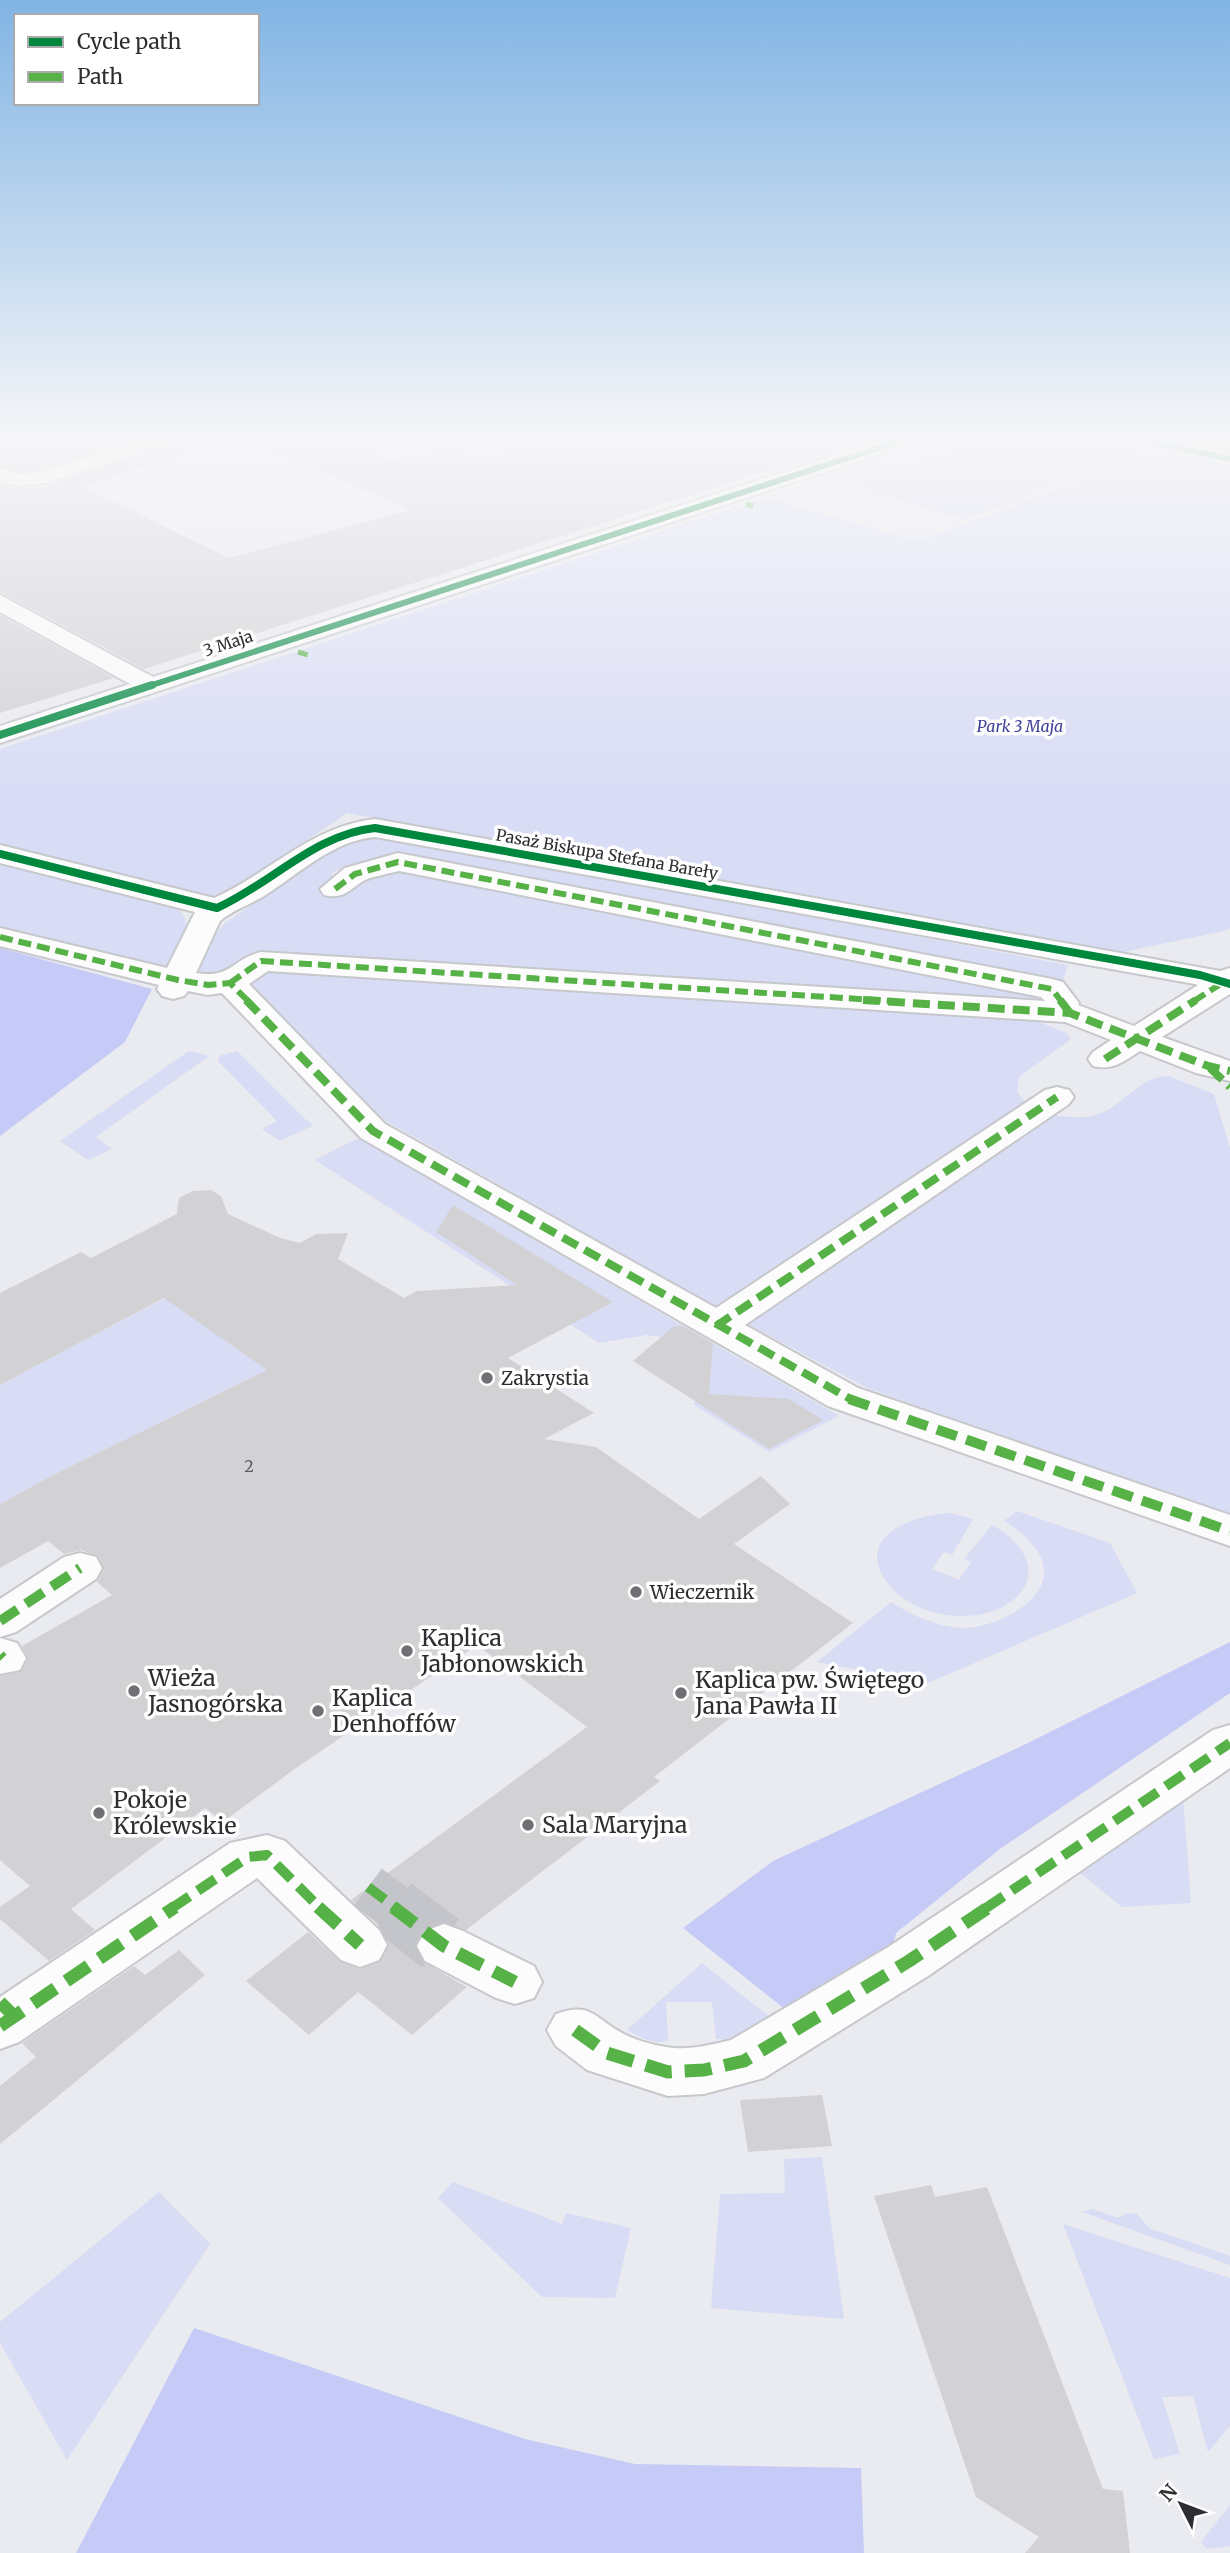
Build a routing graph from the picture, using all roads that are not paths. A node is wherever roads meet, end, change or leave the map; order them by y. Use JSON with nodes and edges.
{"nodes":[{"id":1,"x":540,"y":558,"type":"edge"},
{"id":2,"x":0,"y":602,"type":"edge"},
{"id":3,"x":150,"y":685,"type":"junction"},
{"id":4,"x":0,"y":735,"type":"edge"},
{"id":5,"x":0,"y":854,"type":"edge"},
{"id":6,"x":335,"y":889,"type":"dead end"},
{"id":7,"x":217,"y":908,"type":"junction"},
{"id":8,"x":0,"y":937,"type":"edge"},
{"id":9,"x":1228,"y":981,"type":"edge"},
{"id":10,"x":230,"y":983,"type":"junction"},
{"id":11,"x":175,"y":984,"type":"junction"},
{"id":12,"x":1070,"y":1013,"type":"junction"},
{"id":13,"x":1136,"y":1038,"type":"junction"},
{"id":14,"x":1105,"y":1059,"type":"dead end"},
{"id":15,"x":1223,"y":1075,"type":"edge"},
{"id":16,"x":1057,"y":1097,"type":"dead end"},
{"id":17,"x":716,"y":1326,"type":"junction"},
{"id":18,"x":1230,"y":1531,"type":"edge"},
{"id":19,"x":80,"y":1568,"type":"dead end"},
{"id":20,"x":1,"y":1645,"type":"edge"},
{"id":21,"x":1230,"y":1743,"type":"edge"},
{"id":22,"x":360,"y":1945,"type":"dead end"},
{"id":23,"x":444,"y":1946,"type":"tunnel mouth"},
{"id":24,"x":515,"y":1982,"type":"dead end"},
{"id":25,"x":5,"y":2015,"type":"edge"},
{"id":26,"x":575,"y":2030,"type":"dead end"}],
"edges":[{"from":1,"to":3,"type":"street","name":"3 Maja"},
{"from":2,"to":3,"type":"street"},
{"from":3,"to":4,"type":"street","name":"3 Maja"},
{"from":5,"to":7,"type":"street"},
{"from":6,"to":12,"type":"street"},
{"from":7,"to":9,"type":"street","name":"Pasaż Biskupa Stefana Bareły"},
{"from":7,"to":11,"type":"street"},
{"from":8,"to":11,"type":"street"},
{"from":9,"to":13,"type":"street"},
{"from":10,"to":11,"type":"street"},
{"from":10,"to":12,"type":"street"},
{"from":10,"to":17,"type":"street"},
{"from":12,"to":13,"type":"street"},
{"from":13,"to":14,"type":"street"},
{"from":13,"to":15,"type":"street"},
{"from":16,"to":17,"type":"street"},
{"from":17,"to":18,"type":"street"},
{"from":19,"to":20,"type":"street"},
{"from":21,"to":26,"type":"street"},
{"from":22,"to":25,"type":"street"},
{"from":23,"to":24,"type":"street"}]}
